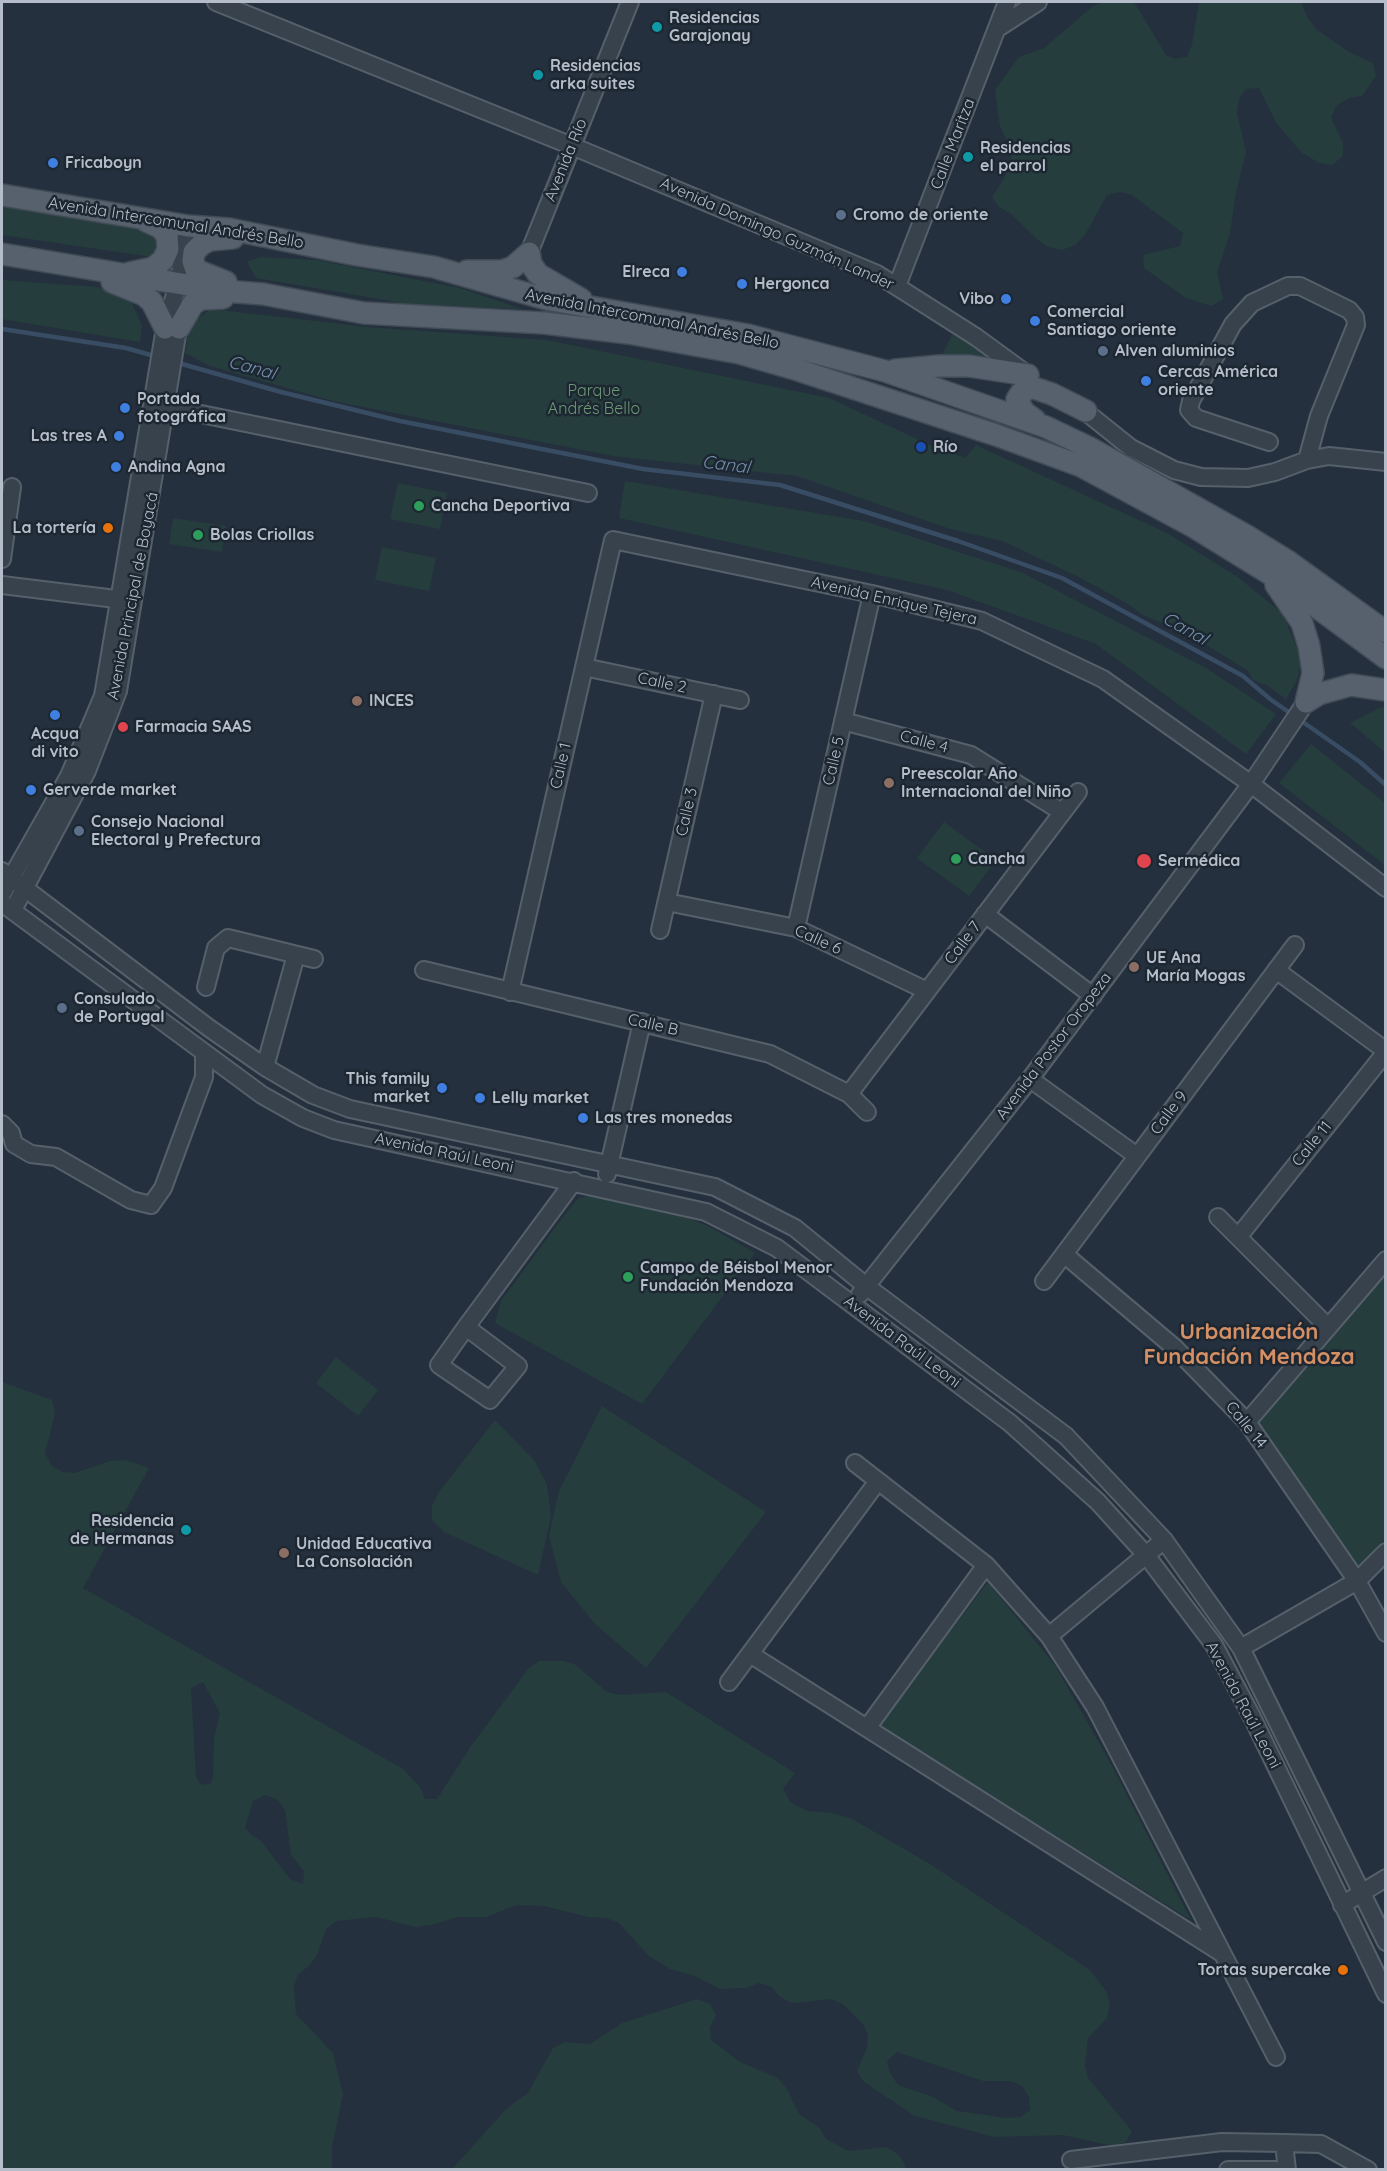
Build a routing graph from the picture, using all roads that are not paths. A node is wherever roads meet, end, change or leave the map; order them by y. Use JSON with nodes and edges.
{"nodes":[{"id":1,"x":216,"y":2,"type":"edge"},
{"id":2,"x":630,"y":2,"type":"edge"},
{"id":3,"x":1007,"y":2,"type":"edge"},
{"id":4,"x":1038,"y":2,"type":"edge"},
{"id":5,"x":998,"y":28,"type":"junction"},
{"id":6,"x":572,"y":146,"type":"junction"},
{"id":7,"x":2,"y":195,"type":"edge"},
{"id":8,"x":139,"y":217,"type":"junction"},
{"id":9,"x":188,"y":226,"type":"junction"},
{"id":10,"x":278,"y":239,"type":"junction"},
{"id":11,"x":530,"y":253,"type":"junction"},
{"id":12,"x":2,"y":254,"type":"edge"},
{"id":13,"x":88,"y":269,"type":"junction"},
{"id":14,"x":455,"y":273,"type":"junction"},
{"id":15,"x":120,"y":274,"type":"junction"},
{"id":16,"x":178,"y":284,"type":"junction"},
{"id":17,"x":897,"y":286,"type":"junction"},
{"id":18,"x":264,"y":294,"type":"junction"},
{"id":19,"x":600,"y":309,"type":"junction"},
{"id":20,"x":171,"y":336,"type":"junction"},
{"id":21,"x":885,"y":371,"type":"junction"},
{"id":22,"x":1028,"y":375,"type":"junction"},
{"id":23,"x":164,"y":396,"type":"junction"},
{"id":24,"x":1086,"y":411,"type":"junction"},
{"id":25,"x":1046,"y":427,"type":"junction"},
{"id":26,"x":1269,"y":442,"type":"dead end"},
{"id":27,"x":1307,"y":460,"type":"junction"},
{"id":28,"x":1386,"y":462,"type":"edge"},
{"id":29,"x":12,"y":487,"type":"dead end"},
{"id":30,"x":588,"y":494,"type":"dead end"},
{"id":31,"x":613,"y":540,"type":"joint"},
{"id":32,"x":2,"y":559,"type":"edge"},
{"id":33,"x":1254,"y":564,"type":"junction"},
{"id":34,"x":2,"y":585,"type":"edge"},
{"id":35,"x":872,"y":594,"type":"junction"},
{"id":36,"x":127,"y":600,"type":"junction"},
{"id":37,"x":1386,"y":632,"type":"edge"},
{"id":38,"x":1386,"y":658,"type":"edge"},
{"id":39,"x":584,"y":667,"type":"junction"},
{"id":40,"x":1386,"y":690,"type":"edge"},
{"id":41,"x":714,"y":694,"type":"junction"},
{"id":42,"x":740,"y":700,"type":"dead end"},
{"id":43,"x":1306,"y":702,"type":"junction"},
{"id":44,"x":843,"y":721,"type":"junction"},
{"id":45,"x":1251,"y":784,"type":"junction"},
{"id":46,"x":1078,"y":792,"type":"dead end"},
{"id":47,"x":1062,"y":812,"type":"junction"},
{"id":48,"x":7,"y":875,"type":"edge"},
{"id":49,"x":1386,"y":888,"type":"edge"},
{"id":50,"x":26,"y":889,"type":"junction"},
{"id":51,"x":2,"y":894,"type":"edge"},
{"id":52,"x":667,"y":902,"type":"junction"},
{"id":53,"x":7,"y":907,"type":"edge"},
{"id":54,"x":986,"y":914,"type":"junction"},
{"id":55,"x":796,"y":928,"type":"junction"},
{"id":56,"x":660,"y":930,"type":"dead end"},
{"id":57,"x":1295,"y":945,"type":"dead end"},
{"id":58,"x":296,"y":955,"type":"junction"},
{"id":59,"x":314,"y":959,"type":"dead end"},
{"id":60,"x":424,"y":970,"type":"dead end"},
{"id":61,"x":1276,"y":970,"type":"junction"},
{"id":62,"x":206,"y":987,"type":"dead end"},
{"id":63,"x":927,"y":991,"type":"junction"},
{"id":64,"x":510,"y":992,"type":"junction"},
{"id":65,"x":1093,"y":996,"type":"junction"},
{"id":66,"x":642,"y":1022,"type":"junction"},
{"id":67,"x":204,"y":1052,"type":"junction"},
{"id":68,"x":1386,"y":1052,"type":"edge"},
{"id":69,"x":265,"y":1067,"type":"junction"},
{"id":70,"x":1030,"y":1079,"type":"junction"},
{"id":71,"x":849,"y":1094,"type":"junction"},
{"id":72,"x":350,"y":1109,"type":"junction"},
{"id":73,"x":867,"y":1112,"type":"dead end"},
{"id":74,"x":2,"y":1124,"type":"edge"},
{"id":75,"x":344,"y":1132,"type":"junction"},
{"id":76,"x":1137,"y":1156,"type":"junction"},
{"id":77,"x":609,"y":1164,"type":"junction"},
{"id":78,"x":574,"y":1181,"type":"junction"},
{"id":79,"x":604,"y":1188,"type":"junction"},
{"id":80,"x":1218,"y":1217,"type":"dead end"},
{"id":81,"x":1239,"y":1236,"type":"junction"},
{"id":82,"x":1064,"y":1254,"type":"junction"},
{"id":83,"x":1386,"y":1260,"type":"edge"},
{"id":84,"x":1044,"y":1281,"type":"dead end"},
{"id":85,"x":866,"y":1286,"type":"junction"},
{"id":86,"x":852,"y":1305,"type":"junction"},
{"id":87,"x":1328,"y":1327,"type":"junction"},
{"id":88,"x":466,"y":1328,"type":"junction"},
{"id":89,"x":1247,"y":1422,"type":"junction"},
{"id":90,"x":855,"y":1463,"type":"dead end"},
{"id":91,"x":878,"y":1481,"type":"junction"},
{"id":92,"x":1164,"y":1540,"type":"junction"},
{"id":93,"x":1386,"y":1552,"type":"edge"},
{"id":94,"x":1146,"y":1555,"type":"junction"},
{"id":95,"x":986,"y":1565,"type":"junction"},
{"id":96,"x":1357,"y":1581,"type":"junction"},
{"id":97,"x":1386,"y":1633,"type":"edge"},
{"id":98,"x":1048,"y":1636,"type":"junction"},
{"id":99,"x":1241,"y":1648,"type":"junction"},
{"id":100,"x":750,"y":1654,"type":"junction"},
{"id":101,"x":729,"y":1682,"type":"dead end"},
{"id":102,"x":867,"y":1728,"type":"junction"},
{"id":103,"x":1386,"y":1878,"type":"edge"},
{"id":104,"x":1363,"y":1893,"type":"junction"},
{"id":105,"x":1342,"y":1905,"type":"junction"},
{"id":106,"x":1386,"y":1942,"type":"edge"},
{"id":107,"x":1222,"y":1953,"type":"junction"},
{"id":108,"x":1386,"y":1994,"type":"edge"},
{"id":109,"x":1276,"y":2057,"type":"dead end"},
{"id":110,"x":1284,"y":2143,"type":"junction"},
{"id":111,"x":1071,"y":2160,"type":"dead end"},
{"id":112,"x":1228,"y":2169,"type":"edge"},
{"id":113,"x":1252,"y":2169,"type":"edge"},
{"id":114,"x":1275,"y":2169,"type":"edge"},
{"id":115,"x":1287,"y":2169,"type":"edge"},
{"id":116,"x":1368,"y":2169,"type":"edge"}],
"edges":[{"from":1,"to":6,"type":"street","name":"Avenida Domingo Guzmán Lander"},
{"from":2,"to":6,"type":"street","name":"Avenida Río"},
{"from":3,"to":5,"type":"street","name":"Calle Maritza"},
{"from":4,"to":5,"type":"street"},
{"from":5,"to":17,"type":"street","name":"Calle Maritza"},
{"from":6,"to":11,"type":"street","name":"Avenida Río"},
{"from":6,"to":17,"type":"street","name":"Avenida Domingo Guzmán Lander"},
{"from":7,"to":8,"type":"main road","name":"Avenida Intercomunal Andrés Bello"},
{"from":8,"to":9,"type":"main road","name":"Avenida Intercomunal Andrés Bello"},
{"from":8,"to":15,"type":"main road"},
{"from":9,"to":10,"type":"main road","name":"Avenida Intercomunal Andrés Bello"},
{"from":9,"to":16,"type":"street","name":"Avenida Principal de Boyacá"},
{"from":10,"to":14,"type":"main road","name":"Avenida Intercomunal Andrés Bello"},
{"from":10,"to":18,"type":"main road"},
{"from":11,"to":14,"type":"main road"},
{"from":11,"to":19,"type":"main road"},
{"from":12,"to":13,"type":"main road","name":"Avenida Intercomunal Andrés Bello"},
{"from":13,"to":15,"type":"main road","name":"Avenida Intercomunal Andrés Bello"},
{"from":13,"to":20,"type":"main road"},
{"from":14,"to":19,"type":"main road","name":"Avenida Intercomunal Andrés Bello"},
{"from":15,"to":16,"type":"main road","name":"Avenida Intercomunal Andrés Bello"},
{"from":16,"to":18,"type":"main road","name":"Avenida Intercomunal Andrés Bello"},
{"from":16,"to":20,"type":"street","name":"Avenida Principal de Boyacá"},
{"from":17,"to":22,"type":"street","name":"Avenida Domingo Guzmán Lander"},
{"from":18,"to":20,"type":"main road"},
{"from":18,"to":33,"type":"main road","name":"Avenida Intercomunal Andrés Bello"},
{"from":19,"to":21,"type":"main road","name":"Avenida Intercomunal Andrés Bello"},
{"from":20,"to":23,"type":"street","name":"Avenida Principal de Boyacá"},
{"from":21,"to":22,"type":"main road"},
{"from":21,"to":25,"type":"main road","name":"Avenida Intercomunal Andrés Bello"},
{"from":22,"to":24,"type":"street","name":"Avenida Domingo Guzmán Lander"},
{"from":23,"to":30,"type":"street"},
{"from":23,"to":36,"type":"street","name":"Avenida Principal de Boyacá"},
{"from":24,"to":25,"type":"main road"},
{"from":24,"to":27,"type":"street","name":"Avenida Domingo Guzmán Lander"},
{"from":25,"to":37,"type":"main road","name":"Avenida Intercomunal Andrés Bello"},
{"from":26,"to":27,"type":"street"},
{"from":27,"to":28,"type":"street","name":"Avenida Domingo Guzmán Lander"},
{"from":29,"to":32,"type":"street"},
{"from":31,"to":35,"type":"street","name":"Avenida Enrique Tejera"},
{"from":31,"to":39,"type":"street","name":"Calle 1"},
{"from":33,"to":38,"type":"main road","name":"Avenida Intercomunal Andrés Bello"},
{"from":33,"to":43,"type":"main road"},
{"from":34,"to":36,"type":"street"},
{"from":35,"to":44,"type":"street","name":"Calle 5"},
{"from":35,"to":45,"type":"street","name":"Avenida Enrique Tejera"},
{"from":36,"to":48,"type":"street","name":"Avenida Principal de Boyacá"},
{"from":36,"to":50,"type":"street","name":"Avenida Principal de Boyacá"},
{"from":39,"to":41,"type":"street","name":"Calle 2"},
{"from":39,"to":64,"type":"street","name":"Calle 1"},
{"from":40,"to":43,"type":"main road"},
{"from":41,"to":42,"type":"street","name":"Calle 2"},
{"from":41,"to":52,"type":"street","name":"Calle 3"},
{"from":43,"to":45,"type":"street","name":"Avenida Postor Oropeza"},
{"from":44,"to":47,"type":"street","name":"Calle 4"},
{"from":44,"to":55,"type":"street","name":"Calle 5"},
{"from":45,"to":49,"type":"street","name":"Avenida Enrique Tejera"},
{"from":45,"to":65,"type":"street","name":"Avenida Postor Oropeza"},
{"from":46,"to":47,"type":"street","name":"Calle 7"},
{"from":47,"to":54,"type":"street","name":"Calle 7"},
{"from":48,"to":50,"type":"street"},
{"from":48,"to":51,"type":"street","name":"Avenida Principal de Boyacá"},
{"from":50,"to":53,"type":"street","name":"Avenida Principal de Boyacá"},
{"from":50,"to":69,"type":"street","name":"Avenida Raúl Leoni"},
{"from":52,"to":55,"type":"street","name":"Calle 6"},
{"from":52,"to":56,"type":"street","name":"Calle 3"},
{"from":53,"to":67,"type":"street","name":"Avenida Raúl Leoni"},
{"from":54,"to":63,"type":"street","name":"Calle 7"},
{"from":54,"to":65,"type":"street"},
{"from":55,"to":63,"type":"street","name":"Calle 6"},
{"from":57,"to":61,"type":"street","name":"Calle 9"},
{"from":58,"to":59,"type":"street"},
{"from":58,"to":62,"type":"street"},
{"from":58,"to":69,"type":"street"},
{"from":60,"to":64,"type":"street","name":"Calle B"},
{"from":61,"to":68,"type":"street"},
{"from":61,"to":76,"type":"street","name":"Calle 9"},
{"from":63,"to":71,"type":"street","name":"Calle 7"},
{"from":64,"to":66,"type":"street","name":"Calle B"},
{"from":65,"to":70,"type":"street","name":"Avenida Postor Oropeza"},
{"from":66,"to":71,"type":"street","name":"Calle B"},
{"from":66,"to":77,"type":"street"},
{"from":67,"to":74,"type":"street"},
{"from":67,"to":75,"type":"street","name":"Avenida Raúl Leoni"},
{"from":68,"to":81,"type":"street","name":"Calle 11"},
{"from":69,"to":72,"type":"street","name":"Avenida Raúl Leoni"},
{"from":70,"to":76,"type":"street"},
{"from":70,"to":85,"type":"street","name":"Avenida Postor Oropeza"},
{"from":71,"to":73,"type":"street","name":"Calle B"},
{"from":72,"to":75,"type":"street"},
{"from":72,"to":77,"type":"street","name":"Avenida Raúl Leoni"},
{"from":75,"to":78,"type":"street","name":"Avenida Raúl Leoni"},
{"from":76,"to":82,"type":"street","name":"Calle 9"},
{"from":77,"to":79,"type":"street"},
{"from":77,"to":85,"type":"street","name":"Avenida Raúl Leoni"},
{"from":78,"to":79,"type":"street","name":"Avenida Raúl Leoni"},
{"from":78,"to":88,"type":"street"},
{"from":79,"to":86,"type":"street","name":"Avenida Raúl Leoni"},
{"from":80,"to":81,"type":"street"},
{"from":81,"to":87,"type":"street"},
{"from":82,"to":84,"type":"street","name":"Calle 9"},
{"from":82,"to":89,"type":"street","name":"Calle 14"},
{"from":83,"to":87,"type":"street"},
{"from":85,"to":86,"type":"street","name":"Avenida Postor Oropeza"},
{"from":85,"to":92,"type":"street","name":"Avenida Raúl Leoni"},
{"from":86,"to":94,"type":"street","name":"Avenida Raúl Leoni"},
{"from":87,"to":89,"type":"street"},
{"from":88,"to":88,"type":"street"},
{"from":89,"to":96,"type":"street","name":"Calle 14"},
{"from":90,"to":91,"type":"street"},
{"from":91,"to":95,"type":"street"},
{"from":91,"to":100,"type":"street"},
{"from":92,"to":94,"type":"street"},
{"from":92,"to":99,"type":"street","name":"Avenida Raúl Leoni"},
{"from":93,"to":96,"type":"street"},
{"from":94,"to":98,"type":"street"},
{"from":94,"to":105,"type":"street","name":"Avenida Raúl Leoni"},
{"from":95,"to":98,"type":"street"},
{"from":95,"to":102,"type":"street"},
{"from":96,"to":97,"type":"street","name":"Calle 14"},
{"from":96,"to":99,"type":"street"},
{"from":98,"to":107,"type":"street"},
{"from":99,"to":104,"type":"street","name":"Avenida Raúl Leoni"},
{"from":100,"to":101,"type":"street"},
{"from":100,"to":102,"type":"street"},
{"from":102,"to":107,"type":"street"},
{"from":103,"to":104,"type":"street"},
{"from":104,"to":105,"type":"street"},
{"from":104,"to":106,"type":"street","name":"Avenida Raúl Leoni"},
{"from":105,"to":108,"type":"street","name":"Avenida Raúl Leoni"},
{"from":107,"to":109,"type":"street"},
{"from":110,"to":111,"type":"street"},
{"from":110,"to":115,"type":"street"},
{"from":110,"to":116,"type":"street"},
{"from":112,"to":113,"type":"street"},
{"from":113,"to":114,"type":"street"}]}
